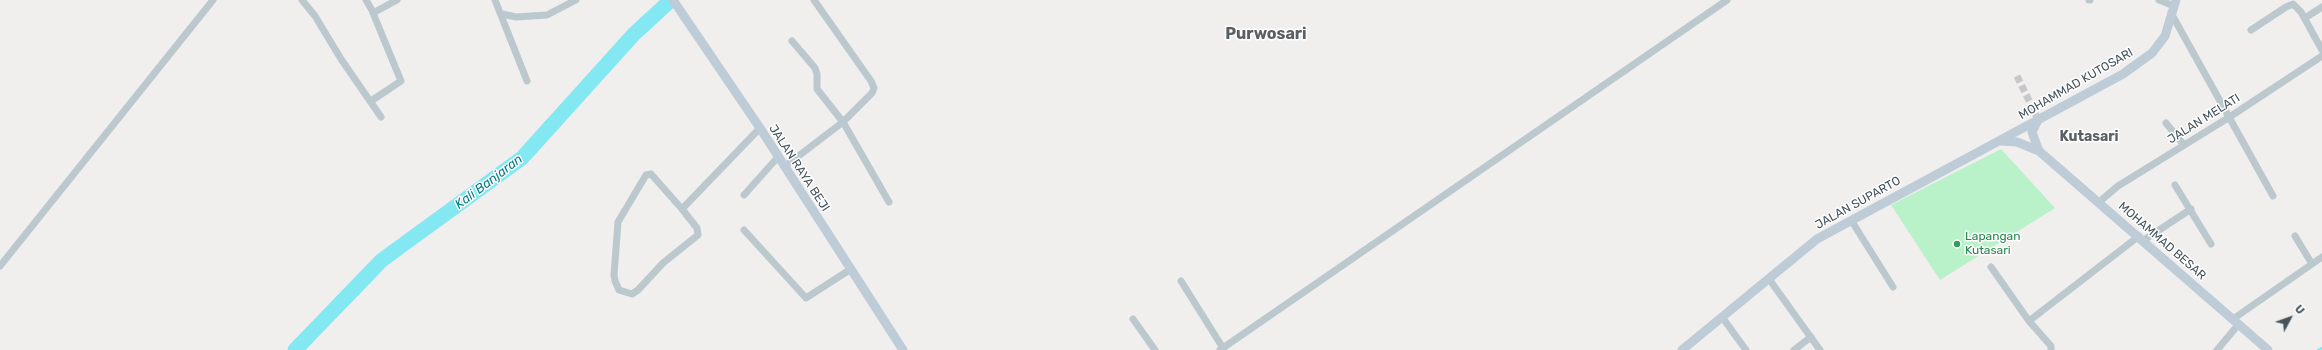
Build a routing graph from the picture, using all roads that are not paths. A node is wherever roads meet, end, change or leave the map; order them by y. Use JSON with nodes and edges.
{"nodes":[{"id":1,"x":213,"y":0,"type":"edge"},
{"id":2,"x":302,"y":0,"type":"edge"},
{"id":3,"x":366,"y":0,"type":"edge"},
{"id":4,"x":397,"y":0,"type":"edge"},
{"id":5,"x":495,"y":0,"type":"edge"},
{"id":6,"x":576,"y":0,"type":"edge"},
{"id":7,"x":674,"y":0,"type":"edge"},
{"id":8,"x":814,"y":0,"type":"edge"},
{"id":9,"x":1727,"y":0,"type":"edge"},
{"id":10,"x":2159,"y":0,"type":"edge"},
{"id":11,"x":2174,"y":6,"type":"edge"},
{"id":12,"x":2322,"y":7,"type":"edge"},
{"id":13,"x":373,"y":12,"type":"junction"},
{"id":14,"x":502,"y":14,"type":"junction"},
{"id":15,"x":2305,"y":18,"type":"junction"},
{"id":16,"x":2250,"y":30,"type":"dead end"},
{"id":17,"x":792,"y":41,"type":"dead end"},
{"id":18,"x":2322,"y":50,"type":"edge"},
{"id":19,"x":2322,"y":56,"type":"edge"},
{"id":20,"x":526,"y":81,"type":"dead end"},
{"id":21,"x":370,"y":101,"type":"junction"},
{"id":22,"x":381,"y":117,"type":"dead end"},
{"id":23,"x":2228,"y":118,"type":"junction"},
{"id":24,"x":2038,"y":119,"type":"junction"},
{"id":25,"x":843,"y":122,"type":"junction"},
{"id":26,"x":2166,"y":123,"type":"dead end"},
{"id":27,"x":760,"y":128,"type":"junction"},
{"id":28,"x":2001,"y":140,"type":"junction"},
{"id":29,"x":2184,"y":145,"type":"junction"},
{"id":30,"x":2039,"y":151,"type":"junction"},
{"id":31,"x":778,"y":157,"type":"junction"},
{"id":32,"x":784,"y":167,"type":"junction"},
{"id":33,"x":2175,"y":185,"type":"dead end"},
{"id":34,"x":744,"y":195,"type":"dead end"},
{"id":35,"x":2273,"y":196,"type":"dead end"},
{"id":36,"x":889,"y":202,"type":"dead end"},
{"id":37,"x":2099,"y":202,"type":"junction"},
{"id":38,"x":682,"y":209,"type":"junction"},
{"id":39,"x":2192,"y":209,"type":"junction"},
{"id":40,"x":1851,"y":220,"type":"junction"},
{"id":41,"x":744,"y":230,"type":"dead end"},
{"id":42,"x":2295,"y":236,"type":"dead end"},
{"id":43,"x":2141,"y":238,"type":"junction"},
{"id":44,"x":2211,"y":244,"type":"dead end"},
{"id":45,"x":2322,"y":257,"type":"edge"},
{"id":46,"x":2312,"y":264,"type":"junction"},
{"id":47,"x":0,"y":266,"type":"edge"},
{"id":48,"x":1991,"y":267,"type":"dead end"},
{"id":49,"x":850,"y":269,"type":"junction"},
{"id":50,"x":1769,"y":279,"type":"junction"},
{"id":51,"x":1181,"y":282,"type":"dead end"},
{"id":52,"x":1893,"y":287,"type":"dead end"},
{"id":53,"x":1722,"y":317,"type":"junction"},
{"id":54,"x":1133,"y":319,"type":"dead end"},
{"id":55,"x":2029,"y":322,"type":"junction"},
{"id":56,"x":2236,"y":322,"type":"junction"},
{"id":57,"x":1811,"y":337,"type":"junction"},
{"id":58,"x":1221,"y":349,"type":"edge"},
{"id":59,"x":902,"y":350,"type":"edge"},
{"id":60,"x":1155,"y":350,"type":"edge"},
{"id":61,"x":1682,"y":350,"type":"edge"},
{"id":62,"x":1746,"y":350,"type":"edge"},
{"id":63,"x":1794,"y":350,"type":"edge"},
{"id":64,"x":1820,"y":350,"type":"edge"},
{"id":65,"x":2052,"y":350,"type":"edge"},
{"id":66,"x":2217,"y":350,"type":"edge"},
{"id":67,"x":2268,"y":350,"type":"edge"}],
"edges":[{"from":1,"to":47,"type":"street"},
{"from":2,"to":21,"type":"street"},
{"from":3,"to":13,"type":"street"},
{"from":4,"to":13,"type":"street"},
{"from":5,"to":14,"type":"street"},
{"from":6,"to":14,"type":"street"},
{"from":7,"to":27,"type":"street","name":"JALAN RAYA BEJI"},
{"from":8,"to":25,"type":"street"},
{"from":9,"to":58,"type":"street"},
{"from":10,"to":11,"type":"street"},
{"from":11,"to":23,"type":"street"},
{"from":11,"to":24,"type":"street","name":"MOHAMMAD KUTOSARI"},
{"from":12,"to":15,"type":"street"},
{"from":13,"to":21,"type":"street"},
{"from":14,"to":20,"type":"street"},
{"from":15,"to":16,"type":"street"},
{"from":15,"to":18,"type":"street"},
{"from":17,"to":25,"type":"street"},
{"from":19,"to":23,"type":"street","name":"JALAN MELATI"},
{"from":21,"to":22,"type":"street"},
{"from":23,"to":29,"type":"street","name":"JALAN MELATI"},
{"from":23,"to":35,"type":"street"},
{"from":24,"to":28,"type":"street","name":"MOHAMMAD KUTOSARI"},
{"from":24,"to":30,"type":"street"},
{"from":25,"to":32,"type":"street"},
{"from":25,"to":36,"type":"street"},
{"from":26,"to":29,"type":"street"},
{"from":27,"to":31,"type":"street","name":"JALAN RAYA BEJI"},
{"from":27,"to":38,"type":"street"},
{"from":28,"to":30,"type":"street"},
{"from":28,"to":40,"type":"street","name":"JALAN SUPARTO"},
{"from":29,"to":37,"type":"street","name":"JALAN MELATI"},
{"from":30,"to":37,"type":"street","name":"MOHAMMAD BESAR"},
{"from":31,"to":32,"type":"street","name":"JALAN RAYA BEJI"},
{"from":31,"to":34,"type":"street"},
{"from":32,"to":49,"type":"street","name":"JALAN RAYA BEJI"},
{"from":33,"to":39,"type":"street"},
{"from":37,"to":43,"type":"street","name":"MOHAMMAD BESAR"},
{"from":38,"to":38,"type":"street"},
{"from":39,"to":43,"type":"street"},
{"from":39,"to":44,"type":"street"},
{"from":40,"to":50,"type":"street","name":"JALAN SUPARTO"},
{"from":40,"to":52,"type":"street"},
{"from":41,"to":49,"type":"street"},
{"from":42,"to":46,"type":"street"},
{"from":43,"to":55,"type":"street"},
{"from":43,"to":56,"type":"street","name":"MOHAMMAD BESAR"},
{"from":45,"to":46,"type":"street"},
{"from":46,"to":56,"type":"street"},
{"from":48,"to":55,"type":"street"},
{"from":49,"to":59,"type":"street","name":"JALAN RAYA BEJI"},
{"from":50,"to":53,"type":"street","name":"JALAN SUPARTO"},
{"from":50,"to":57,"type":"street"},
{"from":51,"to":58,"type":"street"},
{"from":53,"to":61,"type":"street","name":"JALAN SUPARTO"},
{"from":53,"to":62,"type":"street"},
{"from":54,"to":60,"type":"street"},
{"from":55,"to":65,"type":"street"},
{"from":56,"to":66,"type":"street"},
{"from":56,"to":67,"type":"street","name":"MOHAMMAD BESAR"},
{"from":57,"to":63,"type":"street"},
{"from":57,"to":64,"type":"street"}]}
